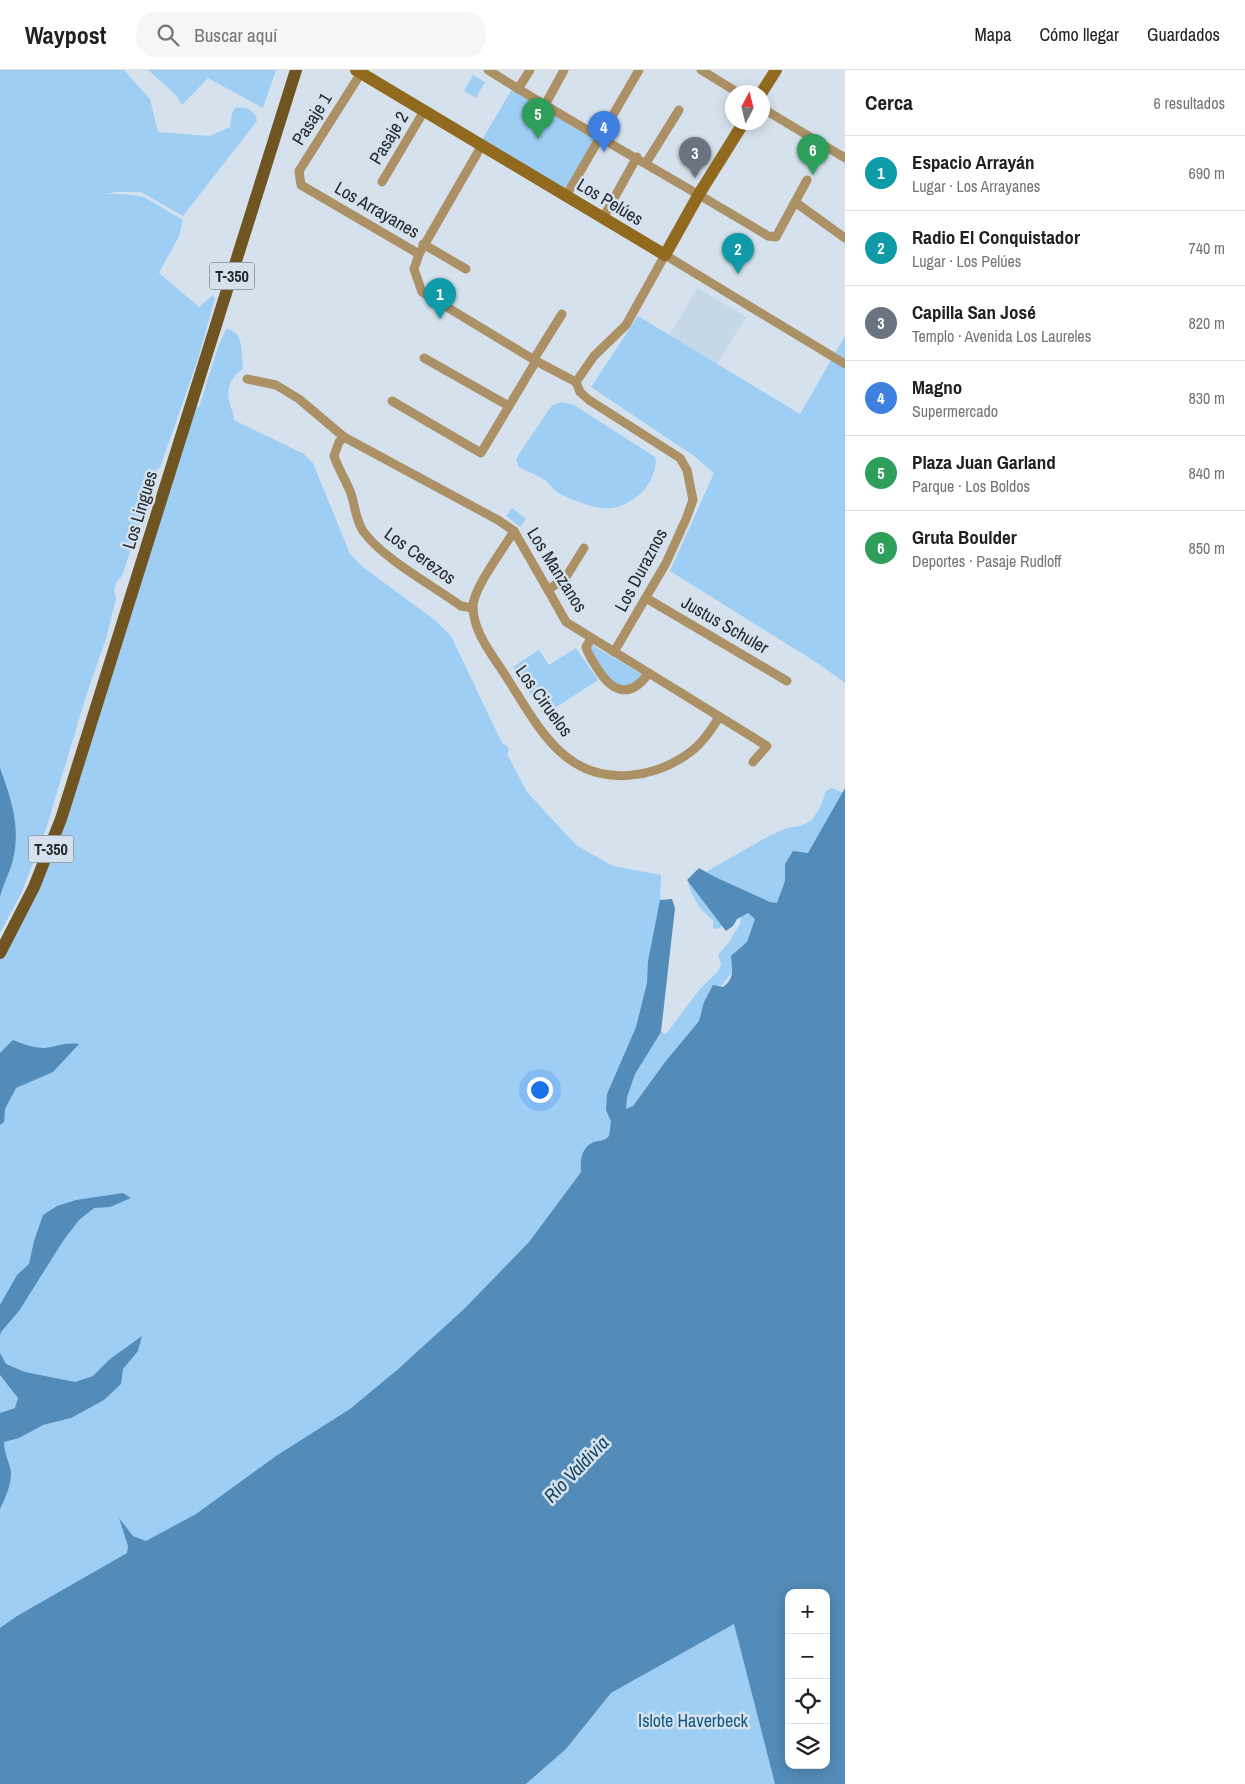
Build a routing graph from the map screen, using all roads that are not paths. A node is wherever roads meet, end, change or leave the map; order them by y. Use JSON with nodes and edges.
{"nodes":[{"id":1,"x":296,"y":70,"type":"edge"},
{"id":2,"x":489,"y":70,"type":"edge"},
{"id":3,"x":530,"y":70,"type":"edge"},
{"id":4,"x":564,"y":70,"type":"edge"},
{"id":5,"x":639,"y":70,"type":"edge"},
{"id":6,"x":701,"y":70,"type":"edge"},
{"id":7,"x":776,"y":70,"type":"edge"},
{"id":8,"x":358,"y":71,"type":"edge"},
{"id":9,"x":726,"y":85,"type":"edge"},
{"id":10,"x":766,"y":85,"type":"edge"},
{"id":11,"x":518,"y":89,"type":"junction"},
{"id":12,"x":545,"y":105,"type":"junction"},
{"id":13,"x":679,"y":110,"type":"dead end"},
{"id":14,"x":424,"y":111,"type":"junction"},
{"id":15,"x":770,"y":113,"type":"edge"},
{"id":16,"x":739,"y":130,"type":"edge"},
{"id":17,"x":600,"y":137,"type":"junction"},
{"id":18,"x":482,"y":146,"type":"junction"},
{"id":19,"x":637,"y":157,"type":"junction"},
{"id":20,"x":845,"y":158,"type":"edge"},
{"id":21,"x":646,"y":163,"type":"junction"},
{"id":22,"x":807,"y":180,"type":"dead end"},
{"id":23,"x":382,"y":182,"type":"dead end"},
{"id":24,"x":300,"y":185,"type":"joint"},
{"id":25,"x":699,"y":194,"type":"junction"},
{"id":26,"x":566,"y":196,"type":"junction"},
{"id":27,"x":795,"y":202,"type":"junction"},
{"id":28,"x":603,"y":218,"type":"junction"},
{"id":29,"x":845,"y":238,"type":"edge"},
{"id":30,"x":423,"y":244,"type":"junction"},
{"id":31,"x":419,"y":254,"type":"junction"},
{"id":32,"x":665,"y":255,"type":"junction"},
{"id":33,"x":466,"y":269,"type":"dead end"},
{"id":34,"x":562,"y":314,"type":"dead end"},
{"id":35,"x":424,"y":358,"type":"dead end"},
{"id":36,"x":535,"y":360,"type":"junction"},
{"id":37,"x":845,"y":364,"type":"edge"},
{"id":38,"x":247,"y":379,"type":"dead end"},
{"id":39,"x":576,"y":382,"type":"junction"},
{"id":40,"x":392,"y":401,"type":"dead end"},
{"id":41,"x":509,"y":406,"type":"junction"},
{"id":42,"x":344,"y":437,"type":"junction"},
{"id":43,"x":693,"y":500,"type":"joint"},
{"id":44,"x":514,"y":531,"type":"junction"},
{"id":45,"x":584,"y":548,"type":"dead end"},
{"id":46,"x":548,"y":590,"type":"junction"},
{"id":47,"x":646,"y":598,"type":"junction"},
{"id":48,"x":473,"y":608,"type":"junction"},
{"id":49,"x":591,"y":640,"type":"junction"},
{"id":50,"x":614,"y":652,"type":"junction"},
{"id":51,"x":648,"y":674,"type":"junction"},
{"id":52,"x":788,"y":681,"type":"dead end"},
{"id":53,"x":719,"y":717,"type":"junction"},
{"id":54,"x":754,"y":762,"type":"dead end"},
{"id":55,"x":0,"y":953,"type":"edge"}],
"edges":[{"from":1,"to":55,"type":"main road","name":"Los Lingues","number":"T-350"},
{"from":2,"to":11,"type":"street"},
{"from":3,"to":11,"type":"street"},
{"from":4,"to":12,"type":"street"},
{"from":5,"to":17,"type":"street"},
{"from":6,"to":9,"type":"street"},
{"from":7,"to":10,"type":"street"},
{"from":8,"to":14,"type":"street","name":"Los Pelúes"},
{"from":8,"to":24,"type":"street","name":"Pasaje 1"},
{"from":11,"to":12,"type":"street"},
{"from":12,"to":17,"type":"street"},
{"from":13,"to":21,"type":"street"},
{"from":14,"to":18,"type":"street","name":"Los Pelúes"},
{"from":14,"to":23,"type":"street","name":"Pasaje 2"},
{"from":15,"to":20,"type":"street"},
{"from":16,"to":25,"type":"street"},
{"from":17,"to":19,"type":"street"},
{"from":17,"to":26,"type":"street"},
{"from":18,"to":26,"type":"street","name":"Los Pelúes"},
{"from":18,"to":30,"type":"street"},
{"from":19,"to":21,"type":"street"},
{"from":19,"to":28,"type":"street"},
{"from":21,"to":25,"type":"street"},
{"from":22,"to":27,"type":"street"},
{"from":24,"to":31,"type":"street","name":"Los Arrayanes"},
{"from":25,"to":27,"type":"street"},
{"from":25,"to":32,"type":"street"},
{"from":26,"to":28,"type":"street","name":"Los Pelúes"},
{"from":27,"to":29,"type":"street"},
{"from":28,"to":32,"type":"street","name":"Los Pelúes"},
{"from":30,"to":31,"type":"street"},
{"from":30,"to":33,"type":"street"},
{"from":31,"to":36,"type":"street","name":"Los Arrayanes"},
{"from":32,"to":37,"type":"street","name":"Los Pelúes"},
{"from":32,"to":39,"type":"street"},
{"from":34,"to":36,"type":"street"},
{"from":35,"to":41,"type":"street"},
{"from":36,"to":39,"type":"street","name":"Los Arrayanes"},
{"from":36,"to":41,"type":"street"},
{"from":38,"to":42,"type":"street","name":"Los Manzanos"},
{"from":39,"to":43,"type":"street","name":"Los Arrayanes"},
{"from":40,"to":41,"type":"street"},
{"from":42,"to":44,"type":"street","name":"Los Manzanos"},
{"from":42,"to":48,"type":"street","name":"Los Cerezos"},
{"from":43,"to":47,"type":"street","name":"Los Duraznos"},
{"from":44,"to":46,"type":"street","name":"Los Manzanos"},
{"from":44,"to":48,"type":"street"},
{"from":45,"to":46,"type":"street"},
{"from":46,"to":49,"type":"street","name":"Los Manzanos"},
{"from":47,"to":50,"type":"street","name":"Los Duraznos"},
{"from":47,"to":52,"type":"street","name":"Justus Schuler"},
{"from":48,"to":53,"type":"street","name":"Los Ciruelos"},
{"from":49,"to":50,"type":"street","name":"Los Manzanos"},
{"from":49,"to":51,"type":"street"},
{"from":50,"to":51,"type":"street","name":"Los Manzanos"},
{"from":51,"to":53,"type":"street","name":"Los Manzanos"},
{"from":53,"to":54,"type":"street","name":"Los Manzanos"}]}
